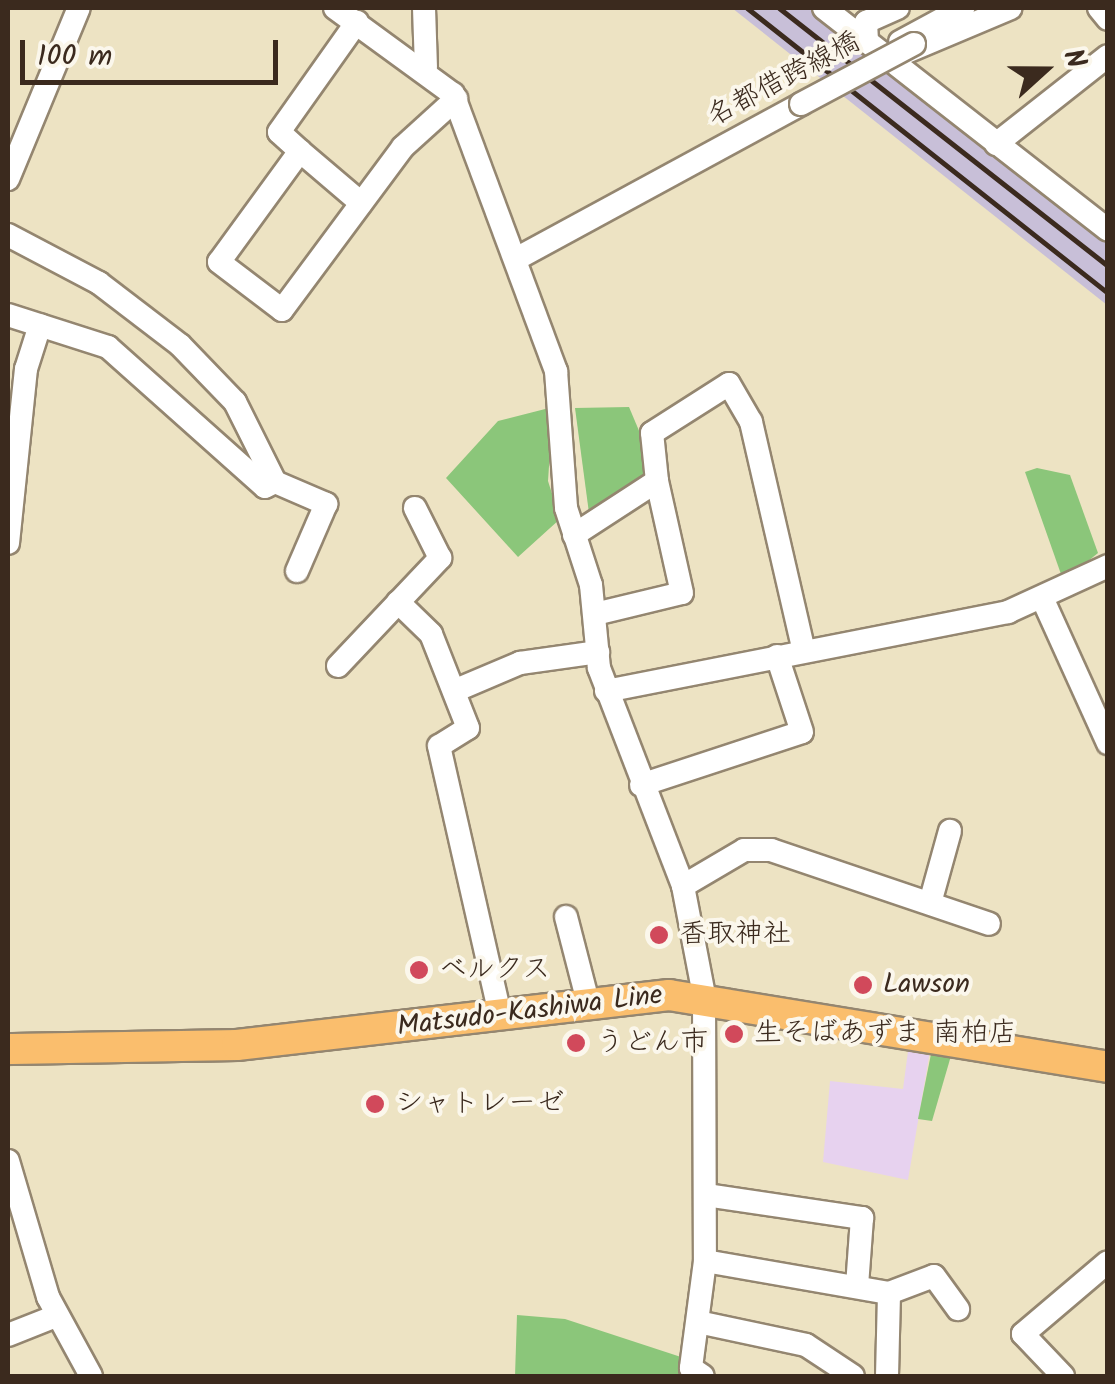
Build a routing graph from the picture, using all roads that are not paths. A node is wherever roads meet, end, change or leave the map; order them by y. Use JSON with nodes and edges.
{"nodes":[{"id":1,"x":79,"y":8,"type":"edge"},
{"id":2,"x":335,"y":8,"type":"edge"},
{"id":3,"x":424,"y":8,"type":"edge"},
{"id":4,"x":824,"y":8,"type":"edge"},
{"id":5,"x":898,"y":8,"type":"edge"},
{"id":6,"x":963,"y":8,"type":"edge"},
{"id":7,"x":988,"y":8,"type":"edge"},
{"id":8,"x":1011,"y":8,"type":"edge"},
{"id":9,"x":1099,"y":8,"type":"edge"},
{"id":10,"x":1108,"y":19,"type":"edge"},
{"id":11,"x":357,"y":22,"type":"junction"},
{"id":12,"x":879,"y":51,"type":"junction"},
{"id":13,"x":1108,"y":56,"type":"edge"},
{"id":14,"x":426,"y":67,"type":"junction"},
{"id":15,"x":456,"y":99,"type":"junction"},
{"id":16,"x":996,"y":144,"type":"junction"},
{"id":17,"x":300,"y":151,"type":"junction"},
{"id":18,"x":8,"y":180,"type":"edge"},
{"id":19,"x":361,"y":203,"type":"junction"},
{"id":20,"x":1108,"y":230,"type":"edge"},
{"id":21,"x":8,"y":235,"type":"edge"},
{"id":22,"x":516,"y":260,"type":"junction"},
{"id":23,"x":8,"y":315,"type":"edge"},
{"id":24,"x":40,"y":325,"type":"junction"},
{"id":25,"x":657,"y":481,"type":"junction"},
{"id":26,"x":275,"y":482,"type":"junction"},
{"id":27,"x":415,"y":508,"type":"dead end"},
{"id":28,"x":574,"y":535,"type":"junction"},
{"id":29,"x":8,"y":543,"type":"edge"},
{"id":30,"x":1108,"y":566,"type":"edge"},
{"id":31,"x":297,"y":571,"type":"dead end"},
{"id":32,"x":398,"y":602,"type":"junction"},
{"id":33,"x":1044,"y":602,"type":"junction"},
{"id":34,"x":596,"y":614,"type":"junction"},
{"id":35,"x":804,"y":651,"type":"junction"},
{"id":36,"x":598,"y":652,"type":"junction"},
{"id":37,"x":777,"y":656,"type":"junction"},
{"id":38,"x":338,"y":666,"type":"dead end"},
{"id":39,"x":606,"y":690,"type":"junction"},
{"id":40,"x":454,"y":691,"type":"junction"},
{"id":41,"x":1108,"y":743,"type":"edge"},
{"id":42,"x":641,"y":785,"type":"junction"},
{"id":43,"x":950,"y":831,"type":"dead end"},
{"id":44,"x":682,"y":886,"type":"junction"},
{"id":45,"x":930,"y":903,"type":"junction"},
{"id":46,"x":566,"y":917,"type":"dead end"},
{"id":47,"x":989,"y":924,"type":"dead end"},
{"id":48,"x":704,"y":995,"type":"junction"},
{"id":49,"x":588,"y":1002,"type":"junction"},
{"id":50,"x":500,"y":1014,"type":"junction"},
{"id":51,"x":8,"y":1050,"type":"edge"},
{"id":52,"x":1108,"y":1067,"type":"edge"},
{"id":53,"x":8,"y":1161,"type":"edge"},
{"id":54,"x":706,"y":1195,"type":"junction"},
{"id":55,"x":705,"y":1261,"type":"junction"},
{"id":56,"x":1108,"y":1262,"type":"edge"},
{"id":57,"x":857,"y":1286,"type":"junction"},
{"id":58,"x":889,"y":1293,"type":"junction"},
{"id":59,"x":958,"y":1310,"type":"dead end"},
{"id":60,"x":56,"y":1316,"type":"junction"},
{"id":61,"x":698,"y":1322,"type":"junction"},
{"id":62,"x":8,"y":1335,"type":"edge"},
{"id":63,"x":694,"y":1374,"type":"edge"},
{"id":64,"x":91,"y":1376,"type":"edge"},
{"id":65,"x":853,"y":1376,"type":"edge"},
{"id":66,"x":887,"y":1376,"type":"edge"},
{"id":67,"x":1063,"y":1376,"type":"edge"}],
"edges":[{"from":1,"to":18,"type":"street"},
{"from":2,"to":11,"type":"street"},
{"from":3,"to":14,"type":"street"},
{"from":4,"to":12,"type":"street"},
{"from":5,"to":12,"type":"street"},
{"from":6,"to":12,"type":"street"},
{"from":7,"to":22,"type":"street","name":"名都借跨線橋","bridge":true},
{"from":8,"to":12,"type":"street"},
{"from":9,"to":10,"type":"street"},
{"from":11,"to":14,"type":"street"},
{"from":11,"to":17,"type":"street"},
{"from":12,"to":16,"type":"street"},
{"from":13,"to":16,"type":"street"},
{"from":14,"to":15,"type":"street"},
{"from":15,"to":19,"type":"street"},
{"from":15,"to":22,"type":"street"},
{"from":16,"to":20,"type":"street"},
{"from":17,"to":19,"type":"street"},
{"from":17,"to":19,"type":"street"},
{"from":21,"to":26,"type":"street"},
{"from":22,"to":28,"type":"street"},
{"from":23,"to":24,"type":"street"},
{"from":24,"to":26,"type":"street"},
{"from":24,"to":29,"type":"street"},
{"from":25,"to":28,"type":"street"},
{"from":25,"to":34,"type":"street"},
{"from":25,"to":35,"type":"street"},
{"from":26,"to":31,"type":"street"},
{"from":27,"to":32,"type":"street"},
{"from":28,"to":34,"type":"street"},
{"from":30,"to":33,"type":"street"},
{"from":32,"to":38,"type":"street"},
{"from":32,"to":40,"type":"street"},
{"from":33,"to":35,"type":"street"},
{"from":33,"to":41,"type":"street"},
{"from":34,"to":36,"type":"street"},
{"from":35,"to":37,"type":"street"},
{"from":36,"to":39,"type":"street"},
{"from":36,"to":40,"type":"street"},
{"from":37,"to":39,"type":"street"},
{"from":37,"to":42,"type":"street"},
{"from":39,"to":42,"type":"street"},
{"from":40,"to":50,"type":"street"},
{"from":42,"to":44,"type":"street"},
{"from":43,"to":45,"type":"street"},
{"from":44,"to":45,"type":"street"},
{"from":44,"to":48,"type":"street"},
{"from":45,"to":47,"type":"street"},
{"from":46,"to":49,"type":"street"},
{"from":48,"to":49,"type":"main road","name":"Matsudo-Kashiwa Line"},
{"from":48,"to":52,"type":"main road","name":"Matsudo-Kashiwa Line"},
{"from":48,"to":54,"type":"street"},
{"from":49,"to":50,"type":"main road","name":"Matsudo-Kashiwa Line"},
{"from":50,"to":51,"type":"main road","name":"Matsudo-Kashiwa Line"},
{"from":53,"to":60,"type":"street"},
{"from":54,"to":55,"type":"street"},
{"from":54,"to":57,"type":"street"},
{"from":55,"to":57,"type":"street"},
{"from":55,"to":61,"type":"street"},
{"from":56,"to":67,"type":"street"},
{"from":57,"to":58,"type":"street"},
{"from":58,"to":59,"type":"street"},
{"from":58,"to":66,"type":"street"},
{"from":60,"to":62,"type":"street"},
{"from":60,"to":64,"type":"street"},
{"from":61,"to":63,"type":"street"},
{"from":61,"to":65,"type":"street"}]}
